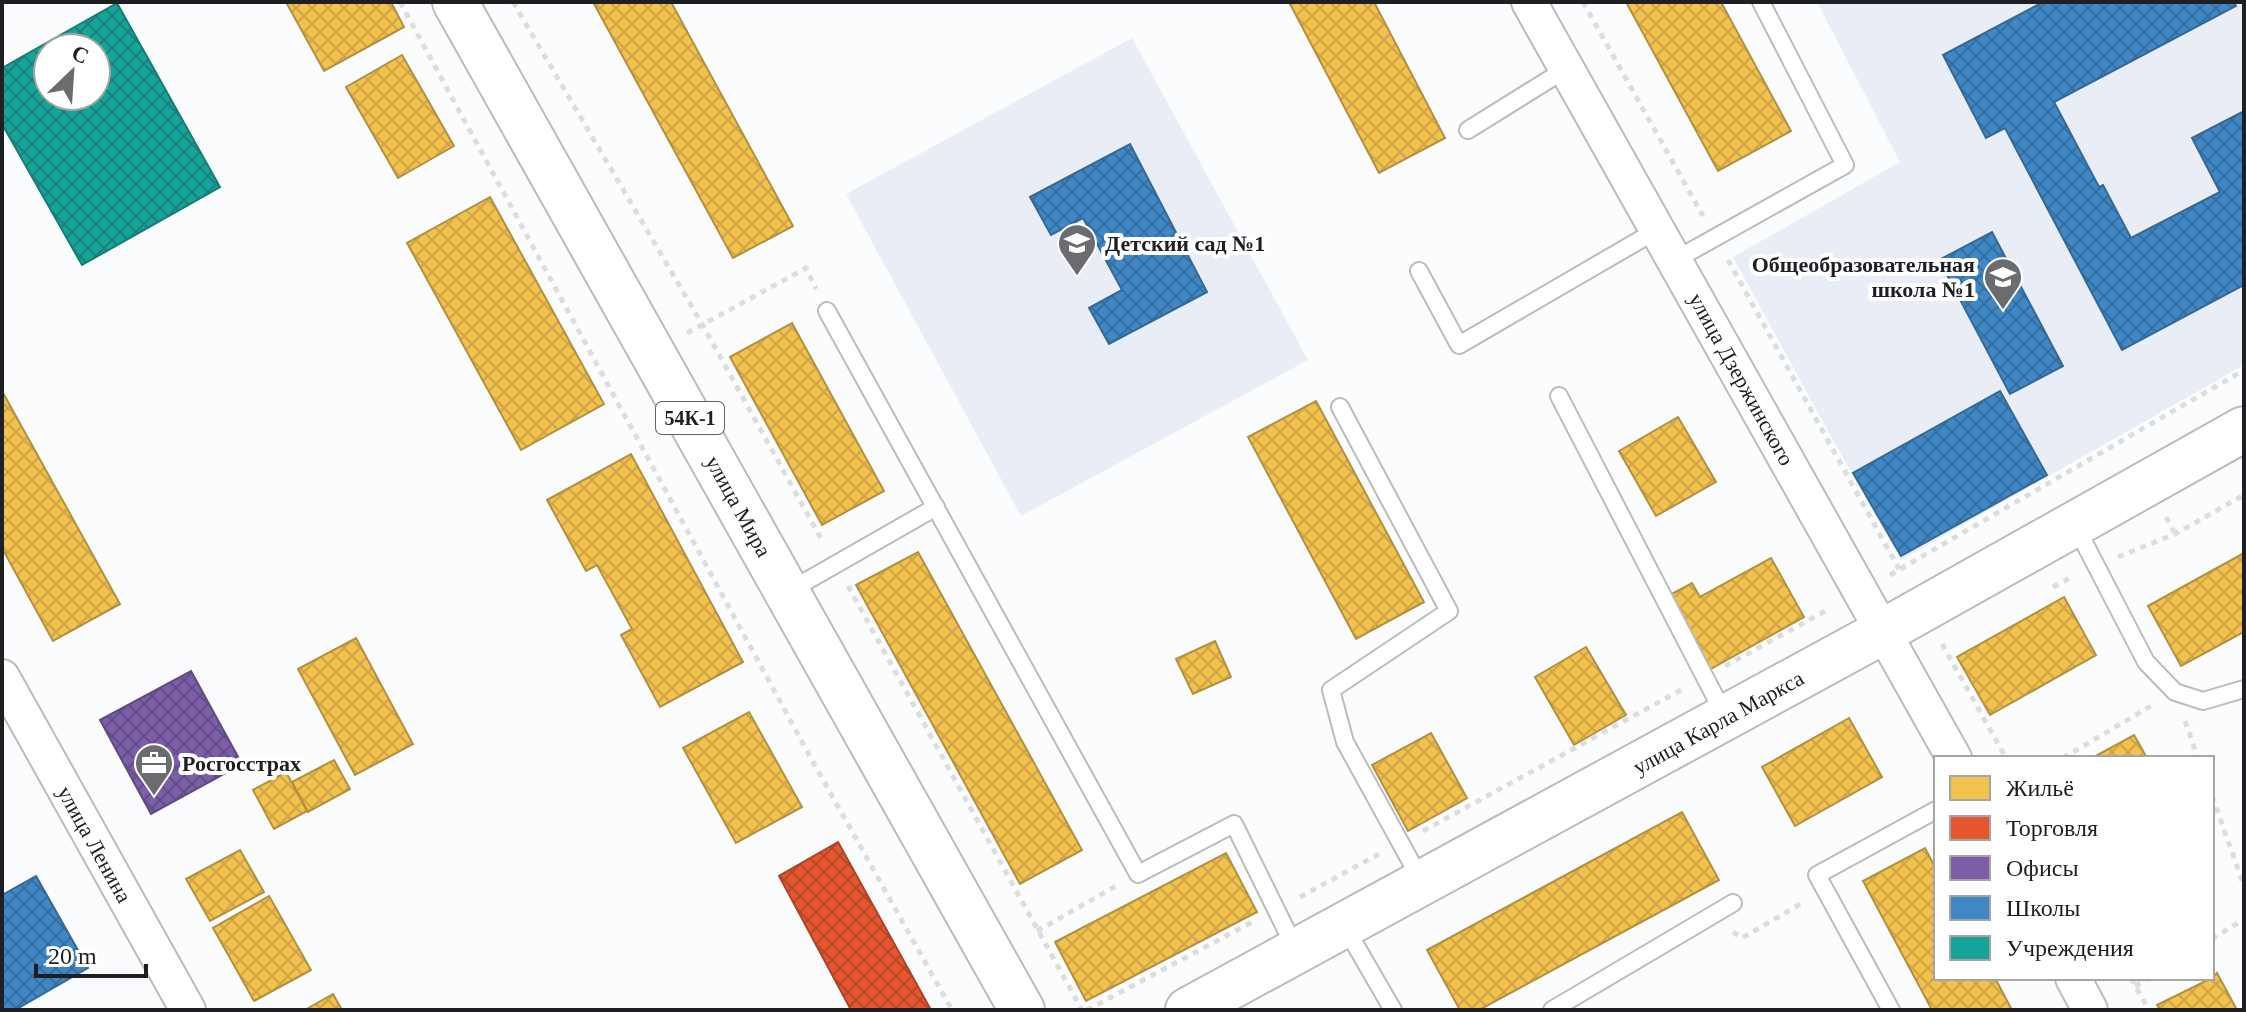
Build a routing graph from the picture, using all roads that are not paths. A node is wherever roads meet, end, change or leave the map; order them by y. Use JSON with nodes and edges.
{"nodes":[{"id":1,"x":455,"y":2,"type":"edge"},
{"id":2,"x":1529,"y":2,"type":"edge"},
{"id":3,"x":1761,"y":2,"type":"edge"},
{"id":4,"x":1566,"y":69,"type":"junction"},
{"id":5,"x":1468,"y":130,"type":"dead end"},
{"id":6,"x":1657,"y":230,"type":"junction"},
{"id":7,"x":1675,"y":260,"type":"junction"},
{"id":8,"x":1419,"y":271,"type":"dead end"},
{"id":9,"x":827,"y":311,"type":"road end"},
{"id":10,"x":1559,"y":396,"type":"dead end"},
{"id":11,"x":1340,"y":407,"type":"dead end"},
{"id":12,"x":2244,"y":429,"type":"edge"},
{"id":13,"x":936,"y":507,"type":"junction"},
{"id":14,"x":2074,"y":524,"type":"junction"},
{"id":15,"x":787,"y":592,"type":"junction"},
{"id":16,"x":1884,"y":631,"type":"junction"},
{"id":17,"x":2,"y":677,"type":"edge"},
{"id":18,"x":2244,"y":689,"type":"edge"},
{"id":19,"x":1726,"y":718,"type":"junction"},
{"id":20,"x":1953,"y":756,"type":"edge"},
{"id":21,"x":1934,"y":811,"type":"edge"},
{"id":22,"x":1423,"y":883,"type":"junction"},
{"id":23,"x":1733,"y":903,"type":"dead end"},
{"id":24,"x":1344,"y":926,"type":"junction"},
{"id":25,"x":1296,"y":951,"type":"junction"},
{"id":26,"x":2074,"y":980,"type":"edge"},
{"id":27,"x":188,"y":1010,"type":"edge"},
{"id":28,"x":1022,"y":1010,"type":"edge"},
{"id":29,"x":1188,"y":1010,"type":"edge"},
{"id":30,"x":1393,"y":1010,"type":"edge"},
{"id":31,"x":1552,"y":1010,"type":"edge"},
{"id":32,"x":1891,"y":1010,"type":"edge"},
{"id":33,"x":2090,"y":1010,"type":"edge"}],
"edges":[{"from":1,"to":15,"type":"main road","name":"улица Мира","number":"54К-1"},
{"from":2,"to":4,"type":"street","name":"улица Дзержинского"},
{"from":3,"to":7,"type":"lane"},
{"from":4,"to":5,"type":"lane"},
{"from":4,"to":6,"type":"street","name":"улица Дзержинского"},
{"from":6,"to":7,"type":"street","name":"улица Дзержинского"},
{"from":6,"to":8,"type":"lane"},
{"from":7,"to":16,"type":"street","name":"улица Дзержинского"},
{"from":9,"to":13,"type":"lane"},
{"from":10,"to":19,"type":"lane"},
{"from":11,"to":22,"type":"lane"},
{"from":12,"to":14,"type":"main road","name":"улица Карла Маркса"},
{"from":13,"to":15,"type":"lane"},
{"from":13,"to":25,"type":"lane"},
{"from":14,"to":16,"type":"main road","name":"улица Карла Маркса"},
{"from":14,"to":18,"type":"lane"},
{"from":15,"to":28,"type":"main road","name":"улица Мира","number":"54К-1"},
{"from":16,"to":19,"type":"main road","name":"улица Карла Маркса"},
{"from":16,"to":20,"type":"street","name":"улица Дзержинского"},
{"from":17,"to":27,"type":"street","name":"улица Ленина"},
{"from":19,"to":22,"type":"main road","name":"улица Карла Маркса"},
{"from":21,"to":32,"type":"lane"},
{"from":22,"to":24,"type":"main road","name":"улица Карла Маркса"},
{"from":23,"to":31,"type":"lane"},
{"from":24,"to":25,"type":"main road","name":"улица Карла Маркса"},
{"from":24,"to":30,"type":"lane"},
{"from":25,"to":29,"type":"main road","name":"улица Карла Маркса"},
{"from":26,"to":33,"type":"street"}]}
